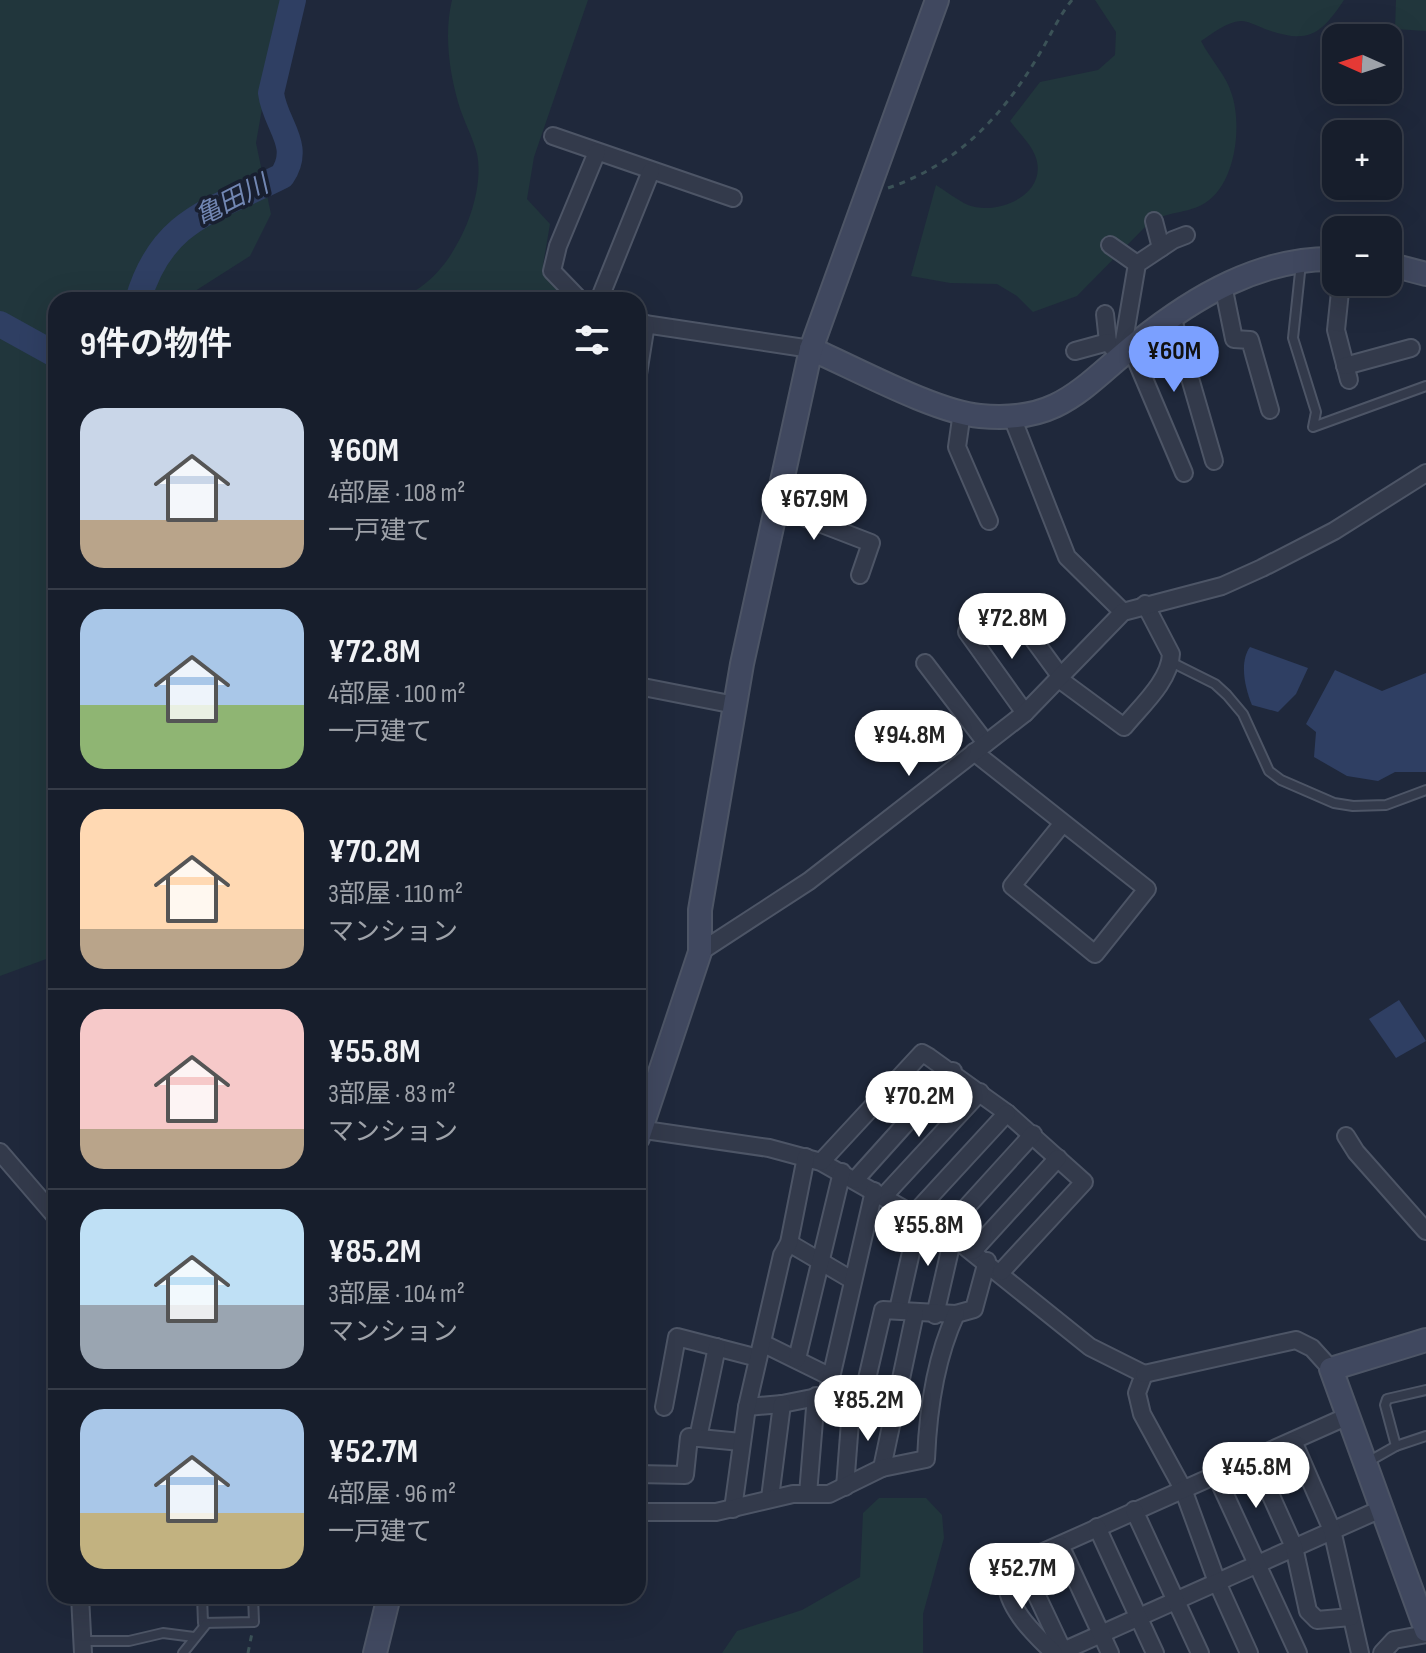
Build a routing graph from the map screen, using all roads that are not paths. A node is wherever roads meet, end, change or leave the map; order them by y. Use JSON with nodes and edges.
{"nodes":[{"id":1,"x":937,"y":0,"type":"edge"},
{"id":2,"x":553,"y":136,"type":"dead end"},
{"id":3,"x":597,"y":152,"type":"junction"},
{"id":4,"x":651,"y":171,"type":"junction"},
{"id":5,"x":733,"y":198,"type":"dead end"},
{"id":6,"x":1154,"y":221,"type":"dead end"},
{"id":7,"x":1186,"y":235,"type":"dead end"},
{"id":8,"x":1110,"y":245,"type":"dead end"},
{"id":9,"x":1161,"y":248,"type":"junction"},
{"id":10,"x":1322,"y":261,"type":"edge"},
{"id":11,"x":1301,"y":263,"type":"junction"},
{"id":12,"x":1137,"y":264,"type":"junction"},
{"id":13,"x":1402,"y":268,"type":"edge"},
{"id":14,"x":1426,"y":274,"type":"edge"},
{"id":15,"x":1223,"y":285,"type":"junction"},
{"id":16,"x":572,"y":292,"type":"edge"},
{"id":17,"x":602,"y":292,"type":"edge"},
{"id":18,"x":1340,"y":296,"type":"edge"},
{"id":19,"x":1105,"y":314,"type":"dead end"},
{"id":20,"x":1172,"y":316,"type":"junction"},
{"id":21,"x":646,"y":324,"type":"edge"},
{"id":22,"x":1411,"y":348,"type":"dead end"},
{"id":23,"x":811,"y":349,"type":"junction"},
{"id":24,"x":1120,"y":350,"type":"junction"},
{"id":25,"x":1075,"y":351,"type":"dead end"},
{"id":26,"x":1426,"y":386,"type":"edge"},
{"id":27,"x":1270,"y":410,"type":"dead end"},
{"id":28,"x":962,"y":412,"type":"junction"},
{"id":29,"x":1012,"y":417,"type":"junction"},
{"id":30,"x":1214,"y":461,"type":"dead end"},
{"id":31,"x":1184,"y":473,"type":"dead end"},
{"id":32,"x":1426,"y":473,"type":"edge"},
{"id":33,"x":775,"y":506,"type":"junction"},
{"id":34,"x":989,"y":521,"type":"dead end"},
{"id":35,"x":860,"y":575,"type":"dead end"},
{"id":36,"x":1145,"y":604,"type":"junction"},
{"id":37,"x":1123,"y":612,"type":"junction"},
{"id":38,"x":1014,"y":613,"type":"dead end"},
{"id":39,"x":967,"y":632,"type":"dead end"},
{"id":40,"x":1171,"y":662,"type":"junction"},
{"id":41,"x":925,"y":663,"type":"dead end"},
{"id":42,"x":1060,"y":678,"type":"junction"},
{"id":43,"x":646,"y":688,"type":"edge"},
{"id":44,"x":735,"y":705,"type":"junction"},
{"id":45,"x":1025,"y":713,"type":"junction"},
{"id":46,"x":980,"y":747,"type":"junction"},
{"id":47,"x":1426,"y":790,"type":"edge"},
{"id":48,"x":1063,"y":823,"type":"junction"},
{"id":49,"x":700,"y":952,"type":"junction"},
{"id":50,"x":953,"y":1071,"type":"junction"},
{"id":51,"x":980,"y":1092,"type":"junction"},
{"id":52,"x":646,"y":1107,"type":"edge"},
{"id":53,"x":1007,"y":1113,"type":"junction"},
{"id":54,"x":646,"y":1131,"type":"edge"},
{"id":55,"x":1033,"y":1134,"type":"junction"},
{"id":56,"x":1346,"y":1136,"type":"dead end"},
{"id":57,"x":0,"y":1152,"type":"edge"},
{"id":58,"x":1058,"y":1158,"type":"junction"},
{"id":59,"x":814,"y":1160,"type":"junction"},
{"id":60,"x":848,"y":1176,"type":"junction"},
{"id":61,"x":879,"y":1194,"type":"junction"},
{"id":62,"x":48,"y":1208,"type":"edge"},
{"id":63,"x":917,"y":1216,"type":"junction"},
{"id":64,"x":1426,"y":1231,"type":"edge"},
{"id":65,"x":949,"y":1235,"type":"junction"},
{"id":66,"x":789,"y":1243,"type":"junction"},
{"id":67,"x":973,"y":1251,"type":"junction"},
{"id":68,"x":987,"y":1261,"type":"junction"},
{"id":69,"x":821,"y":1262,"type":"junction"},
{"id":70,"x":1001,"y":1272,"type":"junction"},
{"id":71,"x":852,"y":1280,"type":"junction"},
{"id":72,"x":898,"y":1310,"type":"junction"},
{"id":73,"x":915,"y":1313,"type":"junction"},
{"id":74,"x":956,"y":1314,"type":"junction"},
{"id":75,"x":935,"y":1315,"type":"junction"},
{"id":76,"x":1426,"y":1340,"type":"edge"},
{"id":77,"x":717,"y":1347,"type":"junction"},
{"id":78,"x":761,"y":1351,"type":"junction"},
{"id":79,"x":797,"y":1359,"type":"junction"},
{"id":80,"x":1331,"y":1369,"type":"junction"},
{"id":81,"x":1144,"y":1374,"type":"junction"},
{"id":82,"x":829,"y":1376,"type":"junction"},
{"id":83,"x":1426,"y":1390,"type":"edge"},
{"id":84,"x":821,"y":1396,"type":"junction"},
{"id":85,"x":858,"y":1396,"type":"junction"},
{"id":86,"x":896,"y":1397,"type":"junction"},
{"id":87,"x":782,"y":1404,"type":"junction"},
{"id":88,"x":664,"y":1407,"type":"dead end"},
{"id":89,"x":747,"y":1407,"type":"junction"},
{"id":90,"x":1348,"y":1416,"type":"junction"},
{"id":91,"x":1426,"y":1436,"type":"edge"},
{"id":92,"x":698,"y":1438,"type":"junction"},
{"id":93,"x":1293,"y":1441,"type":"junction"},
{"id":94,"x":741,"y":1442,"type":"junction"},
{"id":95,"x":1396,"y":1446,"type":"junction"},
{"id":96,"x":1254,"y":1458,"type":"junction"},
{"id":97,"x":1365,"y":1464,"type":"junction"},
{"id":98,"x":882,"y":1468,"type":"junction"},
{"id":99,"x":646,"y":1474,"type":"edge"},
{"id":100,"x":1216,"y":1475,"type":"junction"},
{"id":101,"x":845,"y":1487,"type":"junction"},
{"id":102,"x":1183,"y":1489,"type":"junction"},
{"id":103,"x":808,"y":1494,"type":"junction"},
{"id":104,"x":770,"y":1498,"type":"junction"},
{"id":105,"x":733,"y":1509,"type":"junction"},
{"id":106,"x":1381,"y":1509,"type":"junction"},
{"id":107,"x":1134,"y":1510,"type":"junction"},
{"id":108,"x":646,"y":1512,"type":"edge"},
{"id":109,"x":1097,"y":1527,"type":"junction"},
{"id":110,"x":1332,"y":1530,"type":"junction"},
{"id":111,"x":1060,"y":1545,"type":"junction"},
{"id":112,"x":1294,"y":1547,"type":"junction"},
{"id":113,"x":1021,"y":1562,"type":"junction"},
{"id":114,"x":1257,"y":1563,"type":"junction"},
{"id":115,"x":1217,"y":1582,"type":"junction"},
{"id":116,"x":1176,"y":1601,"type":"junction"},
{"id":117,"x":80,"y":1604,"type":"edge"},
{"id":118,"x":202,"y":1604,"type":"edge"},
{"id":119,"x":253,"y":1604,"type":"edge"},
{"id":120,"x":387,"y":1604,"type":"edge"},
{"id":121,"x":1139,"y":1617,"type":"junction"},
{"id":122,"x":1351,"y":1617,"type":"junction"},
{"id":123,"x":207,"y":1623,"type":"junction"},
{"id":124,"x":1426,"y":1632,"type":"edge"},
{"id":125,"x":1101,"y":1634,"type":"junction"},
{"id":126,"x":194,"y":1637,"type":"junction"},
{"id":127,"x":82,"y":1647,"type":"edge"},
{"id":128,"x":1058,"y":1652,"type":"edge"},
{"id":129,"x":183,"y":1653,"type":"edge"},
{"id":130,"x":375,"y":1653,"type":"edge"},
{"id":131,"x":1110,"y":1653,"type":"edge"},
{"id":132,"x":1155,"y":1653,"type":"edge"},
{"id":133,"x":1200,"y":1653,"type":"edge"},
{"id":134,"x":1249,"y":1653,"type":"edge"},
{"id":135,"x":1298,"y":1653,"type":"edge"},
{"id":136,"x":1360,"y":1653,"type":"edge"},
{"id":137,"x":1382,"y":1653,"type":"edge"}],
"edges":[{"from":1,"to":23,"type":"street"},
{"from":2,"to":3,"type":"street"},
{"from":3,"to":4,"type":"street"},
{"from":3,"to":16,"type":"street"},
{"from":4,"to":5,"type":"street"},
{"from":4,"to":17,"type":"street"},
{"from":6,"to":9,"type":"street"},
{"from":7,"to":9,"type":"street"},
{"from":8,"to":12,"type":"street"},
{"from":9,"to":12,"type":"street"},
{"from":10,"to":11,"type":"street"},
{"from":11,"to":15,"type":"street"},
{"from":11,"to":26,"type":"lane"},
{"from":12,"to":24,"type":"street"},
{"from":13,"to":14,"type":"street"},
{"from":15,"to":20,"type":"street"},
{"from":15,"to":27,"type":"street"},
{"from":18,"to":22,"type":"street"},
{"from":19,"to":24,"type":"street"},
{"from":20,"to":24,"type":"street"},
{"from":20,"to":30,"type":"street"},
{"from":21,"to":23,"type":"street"},
{"from":23,"to":28,"type":"street"},
{"from":23,"to":33,"type":"street"},
{"from":24,"to":25,"type":"street"},
{"from":24,"to":29,"type":"street"},
{"from":24,"to":31,"type":"street"},
{"from":28,"to":29,"type":"street"},
{"from":28,"to":34,"type":"street"},
{"from":29,"to":37,"type":"street"},
{"from":32,"to":36,"type":"street"},
{"from":33,"to":35,"type":"street"},
{"from":33,"to":44,"type":"street"},
{"from":36,"to":37,"type":"street"},
{"from":36,"to":40,"type":"street"},
{"from":37,"to":42,"type":"street"},
{"from":38,"to":42,"type":"street"},
{"from":39,"to":45,"type":"street"},
{"from":40,"to":42,"type":"street"},
{"from":40,"to":47,"type":"lane"},
{"from":41,"to":46,"type":"street"},
{"from":42,"to":45,"type":"street"},
{"from":43,"to":44,"type":"street"},
{"from":44,"to":49,"type":"street"},
{"from":45,"to":46,"type":"street"},
{"from":46,"to":48,"type":"street"},
{"from":46,"to":49,"type":"street"},
{"from":48,"to":48,"type":"street"},
{"from":49,"to":52,"type":"street"},
{"from":50,"to":51,"type":"street"},
{"from":50,"to":59,"type":"street"},
{"from":50,"to":60,"type":"street"},
{"from":51,"to":53,"type":"street"},
{"from":51,"to":61,"type":"street"},
{"from":53,"to":55,"type":"street"},
{"from":53,"to":63,"type":"street"},
{"from":54,"to":59,"type":"street"},
{"from":55,"to":58,"type":"street"},
{"from":55,"to":65,"type":"street"},
{"from":56,"to":64,"type":"street"},
{"from":57,"to":62,"type":"street"},
{"from":58,"to":67,"type":"street"},
{"from":58,"to":70,"type":"street"},
{"from":59,"to":60,"type":"street"},
{"from":59,"to":66,"type":"street"},
{"from":60,"to":61,"type":"street"},
{"from":60,"to":69,"type":"street"},
{"from":61,"to":63,"type":"street"},
{"from":61,"to":71,"type":"street"},
{"from":63,"to":65,"type":"street"},
{"from":63,"to":72,"type":"street"},
{"from":65,"to":67,"type":"street"},
{"from":65,"to":75,"type":"street"},
{"from":66,"to":69,"type":"street"},
{"from":66,"to":78,"type":"street"},
{"from":67,"to":68,"type":"street"},
{"from":68,"to":70,"type":"street"},
{"from":68,"to":74,"type":"street"},
{"from":69,"to":71,"type":"street"},
{"from":69,"to":79,"type":"street"},
{"from":70,"to":81,"type":"street"},
{"from":71,"to":82,"type":"street"},
{"from":72,"to":73,"type":"street"},
{"from":72,"to":85,"type":"street"},
{"from":73,"to":75,"type":"street"},
{"from":73,"to":86,"type":"street"},
{"from":74,"to":75,"type":"street"},
{"from":74,"to":98,"type":"street"},
{"from":76,"to":80,"type":"street"},
{"from":77,"to":78,"type":"street"},
{"from":77,"to":88,"type":"street"},
{"from":77,"to":92,"type":"street"},
{"from":78,"to":79,"type":"street"},
{"from":78,"to":89,"type":"street"},
{"from":79,"to":82,"type":"street"},
{"from":80,"to":81,"type":"street"},
{"from":80,"to":90,"type":"street"},
{"from":81,"to":102,"type":"street"},
{"from":82,"to":84,"type":"street"},
{"from":83,"to":95,"type":"lane"},
{"from":84,"to":85,"type":"street"},
{"from":84,"to":87,"type":"street"},
{"from":84,"to":103,"type":"street"},
{"from":85,"to":86,"type":"street"},
{"from":85,"to":101,"type":"street"},
{"from":86,"to":98,"type":"street"},
{"from":87,"to":89,"type":"street"},
{"from":87,"to":104,"type":"street"},
{"from":89,"to":94,"type":"street"},
{"from":90,"to":93,"type":"street"},
{"from":90,"to":97,"type":"street"},
{"from":91,"to":95,"type":"lane"},
{"from":92,"to":94,"type":"street"},
{"from":92,"to":99,"type":"street"},
{"from":93,"to":96,"type":"street"},
{"from":93,"to":110,"type":"street"},
{"from":94,"to":105,"type":"street"},
{"from":95,"to":97,"type":"lane"},
{"from":96,"to":100,"type":"street"},
{"from":96,"to":112,"type":"street"},
{"from":97,"to":106,"type":"street"},
{"from":98,"to":101,"type":"street"},
{"from":100,"to":102,"type":"street"},
{"from":100,"to":114,"type":"street"},
{"from":101,"to":103,"type":"street"},
{"from":102,"to":107,"type":"street"},
{"from":102,"to":115,"type":"street"},
{"from":103,"to":104,"type":"street"},
{"from":104,"to":105,"type":"street"},
{"from":105,"to":108,"type":"street"},
{"from":106,"to":110,"type":"street"},
{"from":106,"to":124,"type":"street"},
{"from":107,"to":109,"type":"street"},
{"from":107,"to":116,"type":"street"},
{"from":109,"to":111,"type":"street"},
{"from":109,"to":121,"type":"street"},
{"from":110,"to":112,"type":"street"},
{"from":110,"to":122,"type":"street"},
{"from":111,"to":113,"type":"street"},
{"from":111,"to":125,"type":"street"},
{"from":112,"to":114,"type":"street"},
{"from":112,"to":122,"type":"street"},
{"from":113,"to":128,"type":"street"},
{"from":113,"to":128,"type":"street"},
{"from":114,"to":115,"type":"street"},
{"from":114,"to":135,"type":"street"},
{"from":115,"to":116,"type":"street"},
{"from":115,"to":134,"type":"street"},
{"from":116,"to":121,"type":"street"},
{"from":116,"to":133,"type":"street"},
{"from":117,"to":127,"type":"street"},
{"from":118,"to":123,"type":"lane"},
{"from":119,"to":123,"type":"lane"},
{"from":120,"to":130,"type":"street"},
{"from":121,"to":125,"type":"street"},
{"from":121,"to":132,"type":"street"},
{"from":122,"to":136,"type":"street"},
{"from":123,"to":126,"type":"lane"},
{"from":124,"to":137,"type":"street"},
{"from":125,"to":128,"type":"street"},
{"from":125,"to":131,"type":"street"},
{"from":126,"to":127,"type":"lane"},
{"from":126,"to":129,"type":"lane"}]}
